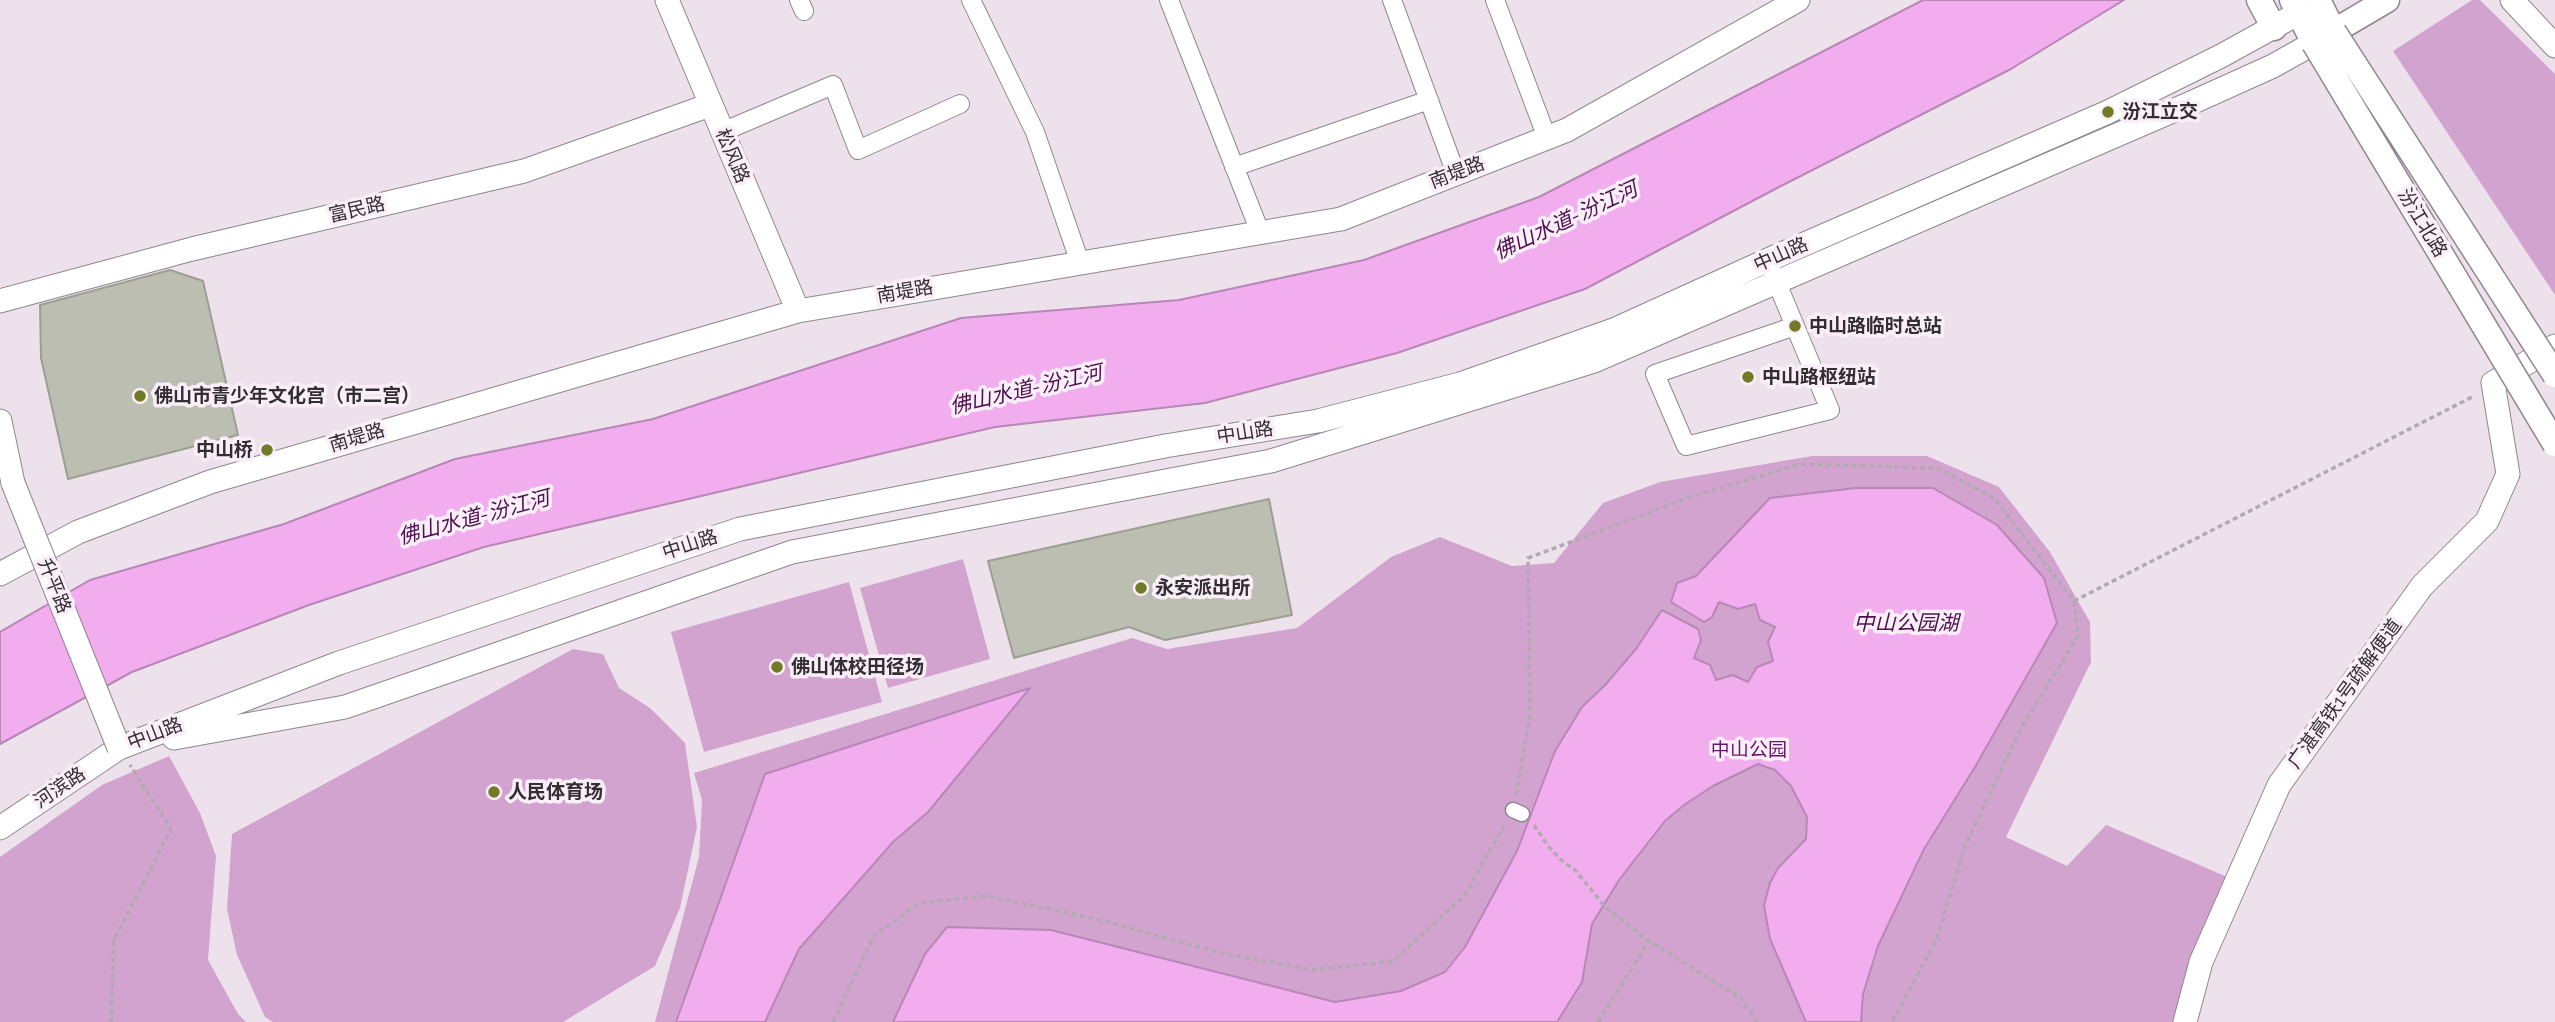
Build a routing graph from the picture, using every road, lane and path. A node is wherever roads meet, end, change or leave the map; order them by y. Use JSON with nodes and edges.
{"nodes":[{"id":1,"x":667,"y":0,"type":"edge"},
{"id":2,"x":971,"y":0,"type":"edge"},
{"id":3,"x":1169,"y":0,"type":"edge"},
{"id":4,"x":1392,"y":0,"type":"edge"},
{"id":5,"x":1495,"y":0,"type":"edge"},
{"id":6,"x":1798,"y":0,"type":"edge"},
{"id":7,"x":2259,"y":0,"type":"edge"},
{"id":8,"x":2388,"y":0,"type":"edge"},
{"id":9,"x":2512,"y":0,"type":"edge"},
{"id":10,"x":2303,"y":4,"type":"edge"},
{"id":11,"x":2274,"y":28,"type":"junction"},
{"id":12,"x":2324,"y":38,"type":"junction"},
{"id":13,"x":2555,"y":46,"type":"edge"},
{"id":14,"x":2291,"y":57,"type":"junction"},
{"id":15,"x":1429,"y":100,"type":"junction"},
{"id":16,"x":960,"y":104,"type":"dead end"},
{"id":17,"x":710,"y":105,"type":"junction"},
{"id":18,"x":722,"y":132,"type":"junction"},
{"id":19,"x":1547,"y":138,"type":"junction"},
{"id":20,"x":1234,"y":167,"type":"junction"},
{"id":21,"x":1456,"y":174,"type":"junction"},
{"id":22,"x":1260,"y":232,"type":"junction"},
{"id":23,"x":1080,"y":263,"type":"junction"},
{"id":24,"x":1772,"y":271,"type":"junction"},
{"id":25,"x":0,"y":301,"type":"edge"},
{"id":26,"x":798,"y":311,"type":"junction"},
{"id":27,"x":1795,"y":326,"type":"junction"},
{"id":28,"x":2555,"y":346,"type":"edge"},
{"id":29,"x":2555,"y":376,"type":"edge"},
{"id":30,"x":2493,"y":383,"type":"junction"},
{"id":31,"x":0,"y":421,"type":"edge"},
{"id":32,"x":2555,"y":444,"type":"edge"},
{"id":33,"x":0,"y":574,"type":"edge"},
{"id":34,"x":2074,"y":601,"type":"junction"},
{"id":35,"x":119,"y":748,"type":"junction"},
{"id":36,"x":1518,"y":812,"type":"junction"},
{"id":37,"x":0,"y":828,"type":"edge"},
{"id":38,"x":1649,"y":941,"type":"junction"},
{"id":39,"x":111,"y":1022,"type":"edge"},
{"id":40,"x":833,"y":1022,"type":"edge"},
{"id":41,"x":1598,"y":1022,"type":"edge"},
{"id":42,"x":1757,"y":1022,"type":"edge"},
{"id":43,"x":1892,"y":1022,"type":"edge"},
{"id":44,"x":2185,"y":1022,"type":"edge"}],
"edges":[{"from":1,"to":17,"type":"street","name":"松风路"},
{"from":2,"to":23,"type":"street"},
{"from":3,"to":20,"type":"street"},
{"from":4,"to":15,"type":"street"},
{"from":5,"to":19,"type":"street"},
{"from":6,"to":19,"type":"street","name":"南堤路"},
{"from":7,"to":11,"type":"main road"},
{"from":8,"to":12,"type":"main road"},
{"from":9,"to":13,"type":"street"},
{"from":10,"to":11,"type":"street","name":"中山路"},
{"from":10,"to":12,"type":"main road","name":"汾江北路"},
{"from":11,"to":14,"type":"street"},
{"from":11,"to":24,"type":"street","name":"中山路"},
{"from":12,"to":14,"type":"street","name":"中山路"},
{"from":12,"to":29,"type":"main road","name":"汾江北路","bridge":true},
{"from":12,"to":32,"type":"main road","name":"汾江北路","bridge":true},
{"from":14,"to":24,"type":"street","name":"中山路"},
{"from":15,"to":20,"type":"street"},
{"from":15,"to":21,"type":"street"},
{"from":16,"to":18,"type":"street"},
{"from":17,"to":18,"type":"street","name":"松风路"},
{"from":17,"to":25,"type":"street","name":"富民路"},
{"from":18,"to":26,"type":"street","name":"松风路"},
{"from":19,"to":21,"type":"street","name":"南堤路"},
{"from":20,"to":22,"type":"street"},
{"from":21,"to":22,"type":"street","name":"南堤路"},
{"from":22,"to":23,"type":"street","name":"南堤路"},
{"from":23,"to":26,"type":"street","name":"南堤路"},
{"from":24,"to":27,"type":"street"},
{"from":24,"to":35,"type":"street","name":"中山路"},
{"from":24,"to":35,"type":"street","name":"中山路"},
{"from":26,"to":33,"type":"street","name":"南堤路"},
{"from":27,"to":27,"type":"street"},
{"from":28,"to":30,"type":"street"},
{"from":30,"to":34,"type":"path"},
{"from":30,"to":44,"type":"street","name":"广湛高铁1号疏解便道"},
{"from":31,"to":35,"type":"street","name":"升平路","bridge":true},
{"from":34,"to":36,"type":"path"},
{"from":34,"to":43,"type":"path"},
{"from":35,"to":37,"type":"street","name":"河滨路"},
{"from":35,"to":39,"type":"path"},
{"from":36,"to":38,"type":"path"},
{"from":36,"to":40,"type":"path"},
{"from":38,"to":41,"type":"path"},
{"from":38,"to":42,"type":"path"}]}
